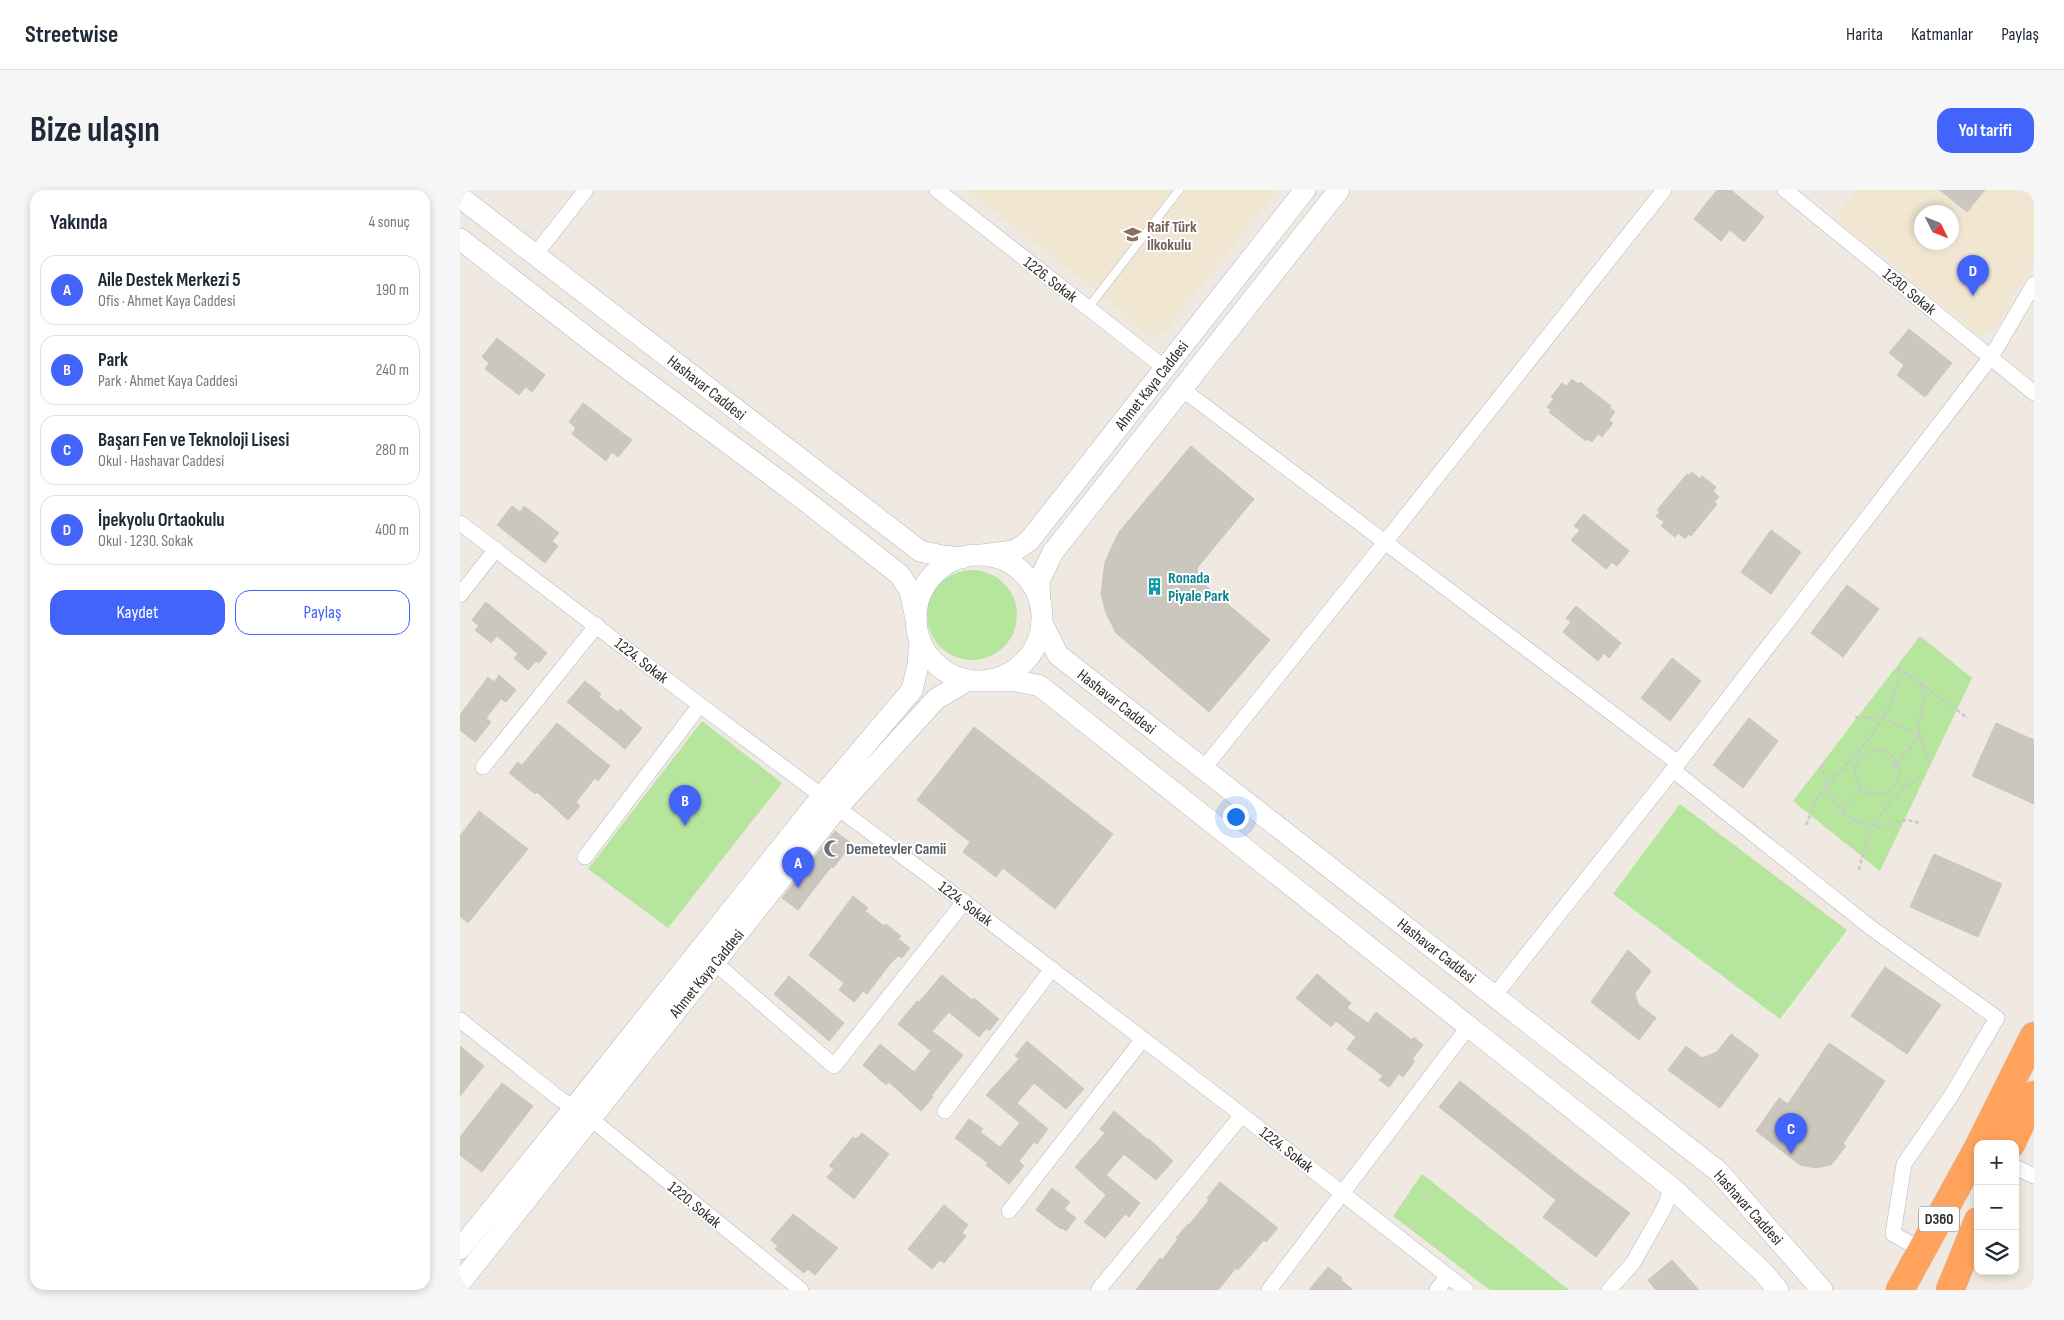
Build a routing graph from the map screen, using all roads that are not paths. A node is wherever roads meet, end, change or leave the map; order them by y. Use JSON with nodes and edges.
{"nodes":[{"id":1,"x":586,"y":190,"type":"edge"},
{"id":2,"x":937,"y":190,"type":"edge"},
{"id":3,"x":1179,"y":190,"type":"edge"},
{"id":4,"x":1305,"y":190,"type":"edge"},
{"id":5,"x":1339,"y":190,"type":"edge"},
{"id":6,"x":1664,"y":190,"type":"edge"},
{"id":7,"x":1785,"y":190,"type":"edge"},
{"id":8,"x":460,"y":197,"type":"edge"},
{"id":9,"x":460,"y":239,"type":"edge"},
{"id":10,"x":535,"y":255,"type":"junction"},
{"id":11,"x":2034,"y":284,"type":"edge"},
{"id":12,"x":1088,"y":308,"type":"junction"},
{"id":13,"x":1991,"y":357,"type":"junction"},
{"id":14,"x":1165,"y":368,"type":"junction"},
{"id":15,"x":1182,"y":389,"type":"junction"},
{"id":16,"x":2034,"y":393,"type":"edge"},
{"id":17,"x":460,"y":523,"type":"edge"},
{"id":18,"x":1386,"y":541,"type":"junction"},
{"id":19,"x":496,"y":549,"type":"junction"},
{"id":20,"x":972,"y":557,"type":"junction"},
{"id":21,"x":460,"y":595,"type":"edge"},
{"id":22,"x":1041,"y":613,"type":"junction"},
{"id":23,"x":916,"y":619,"type":"junction"},
{"id":24,"x":597,"y":626,"type":"junction"},
{"id":25,"x":920,"y":641,"type":"junction"},
{"id":26,"x":968,"y":680,"type":"junction"},
{"id":27,"x":989,"y":681,"type":"junction"},
{"id":28,"x":700,"y":705,"type":"junction"},
{"id":29,"x":1675,"y":766,"type":"junction"},
{"id":30,"x":483,"y":767,"type":"dead end"},
{"id":31,"x":1204,"y":768,"type":"junction"},
{"id":32,"x":831,"y":801,"type":"junction"},
{"id":33,"x":585,"y":857,"type":"dead end"},
{"id":34,"x":964,"y":902,"type":"junction"},
{"id":35,"x":707,"y":956,"type":"junction"},
{"id":36,"x":1052,"y":969,"type":"junction"},
{"id":37,"x":1494,"y":996,"type":"junction"},
{"id":38,"x":460,"y":1020,"type":"edge"},
{"id":39,"x":1469,"y":1026,"type":"junction"},
{"id":40,"x":2034,"y":1036,"type":"edge"},
{"id":41,"x":1143,"y":1039,"type":"junction"},
{"id":42,"x":2034,"y":1095,"type":"edge"},
{"id":43,"x":945,"y":1110,"type":"dead end"},
{"id":44,"x":582,"y":1113,"type":"junction"},
{"id":45,"x":1242,"y":1115,"type":"junction"},
{"id":46,"x":1982,"y":1140,"type":"edge"},
{"id":47,"x":2012,"y":1140,"type":"edge"},
{"id":48,"x":1974,"y":1155,"type":"edge"},
{"id":49,"x":2019,"y":1169,"type":"edge"},
{"id":50,"x":2034,"y":1176,"type":"edge"},
{"id":51,"x":1672,"y":1188,"type":"junction"},
{"id":52,"x":1342,"y":1192,"type":"junction"},
{"id":53,"x":1009,"y":1211,"type":"dead end"},
{"id":54,"x":1974,"y":1230,"type":"edge"},
{"id":55,"x":460,"y":1249,"type":"edge"},
{"id":56,"x":1922,"y":1250,"type":"junction"},
{"id":57,"x":1448,"y":1276,"type":"junction"},
{"id":58,"x":460,"y":1282,"type":"edge"},
{"id":59,"x":1099,"y":1289,"type":"dead end"},
{"id":60,"x":801,"y":1290,"type":"edge"},
{"id":61,"x":1269,"y":1290,"type":"edge"},
{"id":62,"x":1438,"y":1290,"type":"edge"},
{"id":63,"x":1466,"y":1290,"type":"edge"},
{"id":64,"x":1609,"y":1290,"type":"edge"},
{"id":65,"x":1778,"y":1290,"type":"edge"},
{"id":66,"x":1822,"y":1290,"type":"edge"},
{"id":67,"x":1900,"y":1290,"type":"edge"},
{"id":68,"x":1950,"y":1290,"type":"edge"}],
"edges":[{"from":1,"to":10,"type":"street"},
{"from":2,"to":12,"type":"street","name":"1226. Sokak"},
{"from":3,"to":12,"type":"lane"},
{"from":4,"to":14,"type":"main road","name":"Ahmet Kaya Caddesi"},
{"from":5,"to":15,"type":"main road"},
{"from":6,"to":18,"type":"street"},
{"from":7,"to":13,"type":"street","name":"1230. Sokak"},
{"from":8,"to":10,"type":"main road","name":"Hashavar Caddesi"},
{"from":9,"to":23,"type":"main road","name":"Hashavar Caddesi"},
{"from":10,"to":20,"type":"main road","name":"Hashavar Caddesi"},
{"from":11,"to":13,"type":"street"},
{"from":12,"to":14,"type":"street","name":"1226. Sokak"},
{"from":13,"to":16,"type":"street","name":"1230. Sokak"},
{"from":13,"to":29,"type":"street"},
{"from":14,"to":20,"type":"main road","name":"Ahmet Kaya Caddesi"},
{"from":15,"to":18,"type":"street"},
{"from":15,"to":22,"type":"main road"},
{"from":17,"to":19,"type":"street","name":"1224. Sokak"},
{"from":18,"to":29,"type":"street"},
{"from":18,"to":31,"type":"street"},
{"from":19,"to":21,"type":"street"},
{"from":19,"to":24,"type":"street","name":"1224. Sokak"},
{"from":20,"to":22,"type":"main road"},
{"from":20,"to":23,"type":"main road"},
{"from":22,"to":27,"type":"main road"},
{"from":22,"to":31,"type":"main road","name":"Hashavar Caddesi"},
{"from":23,"to":25,"type":"main road"},
{"from":24,"to":28,"type":"street","name":"1224. Sokak"},
{"from":24,"to":30,"type":"street"},
{"from":25,"to":26,"type":"main road"},
{"from":25,"to":32,"type":"main road","name":"Ahmet Kaya Caddesi"},
{"from":26,"to":27,"type":"main road"},
{"from":26,"to":32,"type":"main road","name":"Ahmet Kaya Caddesi"},
{"from":27,"to":39,"type":"main road"},
{"from":28,"to":32,"type":"street","name":"1224. Sokak"},
{"from":28,"to":33,"type":"street"},
{"from":29,"to":37,"type":"street"},
{"from":29,"to":56,"type":"street"},
{"from":31,"to":37,"type":"main road","name":"Hashavar Caddesi"},
{"from":32,"to":34,"type":"street","name":"1224. Sokak"},
{"from":32,"to":35,"type":"main road","name":"Ahmet Kaya Caddesi"},
{"from":34,"to":35,"type":"street"},
{"from":34,"to":36,"type":"street","name":"1224. Sokak"},
{"from":35,"to":44,"type":"main road","name":"Ahmet Kaya Caddesi"},
{"from":36,"to":41,"type":"street","name":"1224. Sokak"},
{"from":36,"to":43,"type":"street"},
{"from":37,"to":66,"type":"main road","name":"Hashavar Caddesi"},
{"from":38,"to":44,"type":"street","name":"1220. Sokak"},
{"from":39,"to":51,"type":"main road"},
{"from":39,"to":52,"type":"street"},
{"from":40,"to":46,"type":"highway"},
{"from":41,"to":45,"type":"street","name":"1224. Sokak"},
{"from":41,"to":53,"type":"street"},
{"from":42,"to":47,"type":"highway"},
{"from":44,"to":55,"type":"main road","name":"Ahmet Kaya Caddesi"},
{"from":44,"to":58,"type":"main road","name":"Ahmet Kaya Caddesi"},
{"from":44,"to":60,"type":"street","name":"1220. Sokak"},
{"from":45,"to":52,"type":"street","name":"1224. Sokak"},
{"from":45,"to":59,"type":"street"},
{"from":48,"to":56,"type":"highway","number":"D360"},
{"from":49,"to":50,"type":"street"},
{"from":51,"to":64,"type":"street"},
{"from":51,"to":65,"type":"main road"},
{"from":52,"to":57,"type":"street","name":"1224. Sokak"},
{"from":52,"to":61,"type":"street"},
{"from":54,"to":68,"type":"highway","number":"D360"},
{"from":56,"to":67,"type":"highway","number":"D360"},
{"from":57,"to":62,"type":"street"},
{"from":57,"to":63,"type":"street","name":"1224. Sokak"}]}
